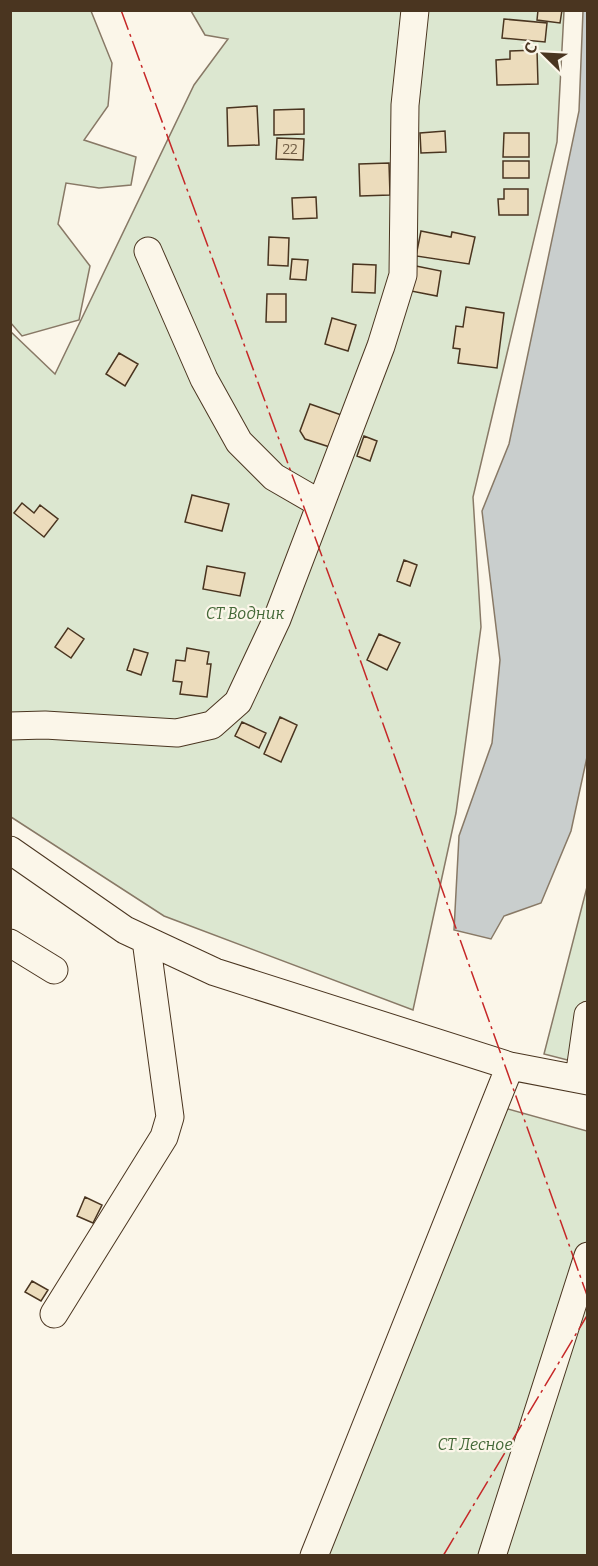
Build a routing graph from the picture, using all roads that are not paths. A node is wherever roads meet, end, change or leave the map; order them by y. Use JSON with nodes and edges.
{"nodes":[{"id":1,"x":415,"y":10,"type":"edge"},
{"id":2,"x":148,"y":251,"type":"dead end"},
{"id":3,"x":319,"y":503,"type":"junction"},
{"id":4,"x":10,"y":726,"type":"edge"},
{"id":5,"x":10,"y":850,"type":"edge"},
{"id":6,"x":146,"y":940,"type":"junction"},
{"id":7,"x":10,"y":943,"type":"edge"},
{"id":8,"x":54,"y":970,"type":"dead end"},
{"id":9,"x":588,"y":1015,"type":"edge"},
{"id":10,"x":510,"y":1066,"type":"junction"},
{"id":11,"x":584,"y":1080,"type":"edge"},
{"id":12,"x":588,"y":1256,"type":"edge"},
{"id":13,"x":54,"y":1314,"type":"dead end"},
{"id":14,"x":314,"y":1556,"type":"edge"},
{"id":15,"x":492,"y":1556,"type":"edge"}],
"edges":[{"from":1,"to":3,"type":"street"},
{"from":2,"to":3,"type":"street"},
{"from":3,"to":4,"type":"street"},
{"from":5,"to":6,"type":"street"},
{"from":6,"to":10,"type":"street"},
{"from":6,"to":13,"type":"street"},
{"from":7,"to":8,"type":"street"},
{"from":9,"to":11,"type":"street"},
{"from":10,"to":11,"type":"street"},
{"from":10,"to":14,"type":"street"},
{"from":12,"to":15,"type":"street"}]}
